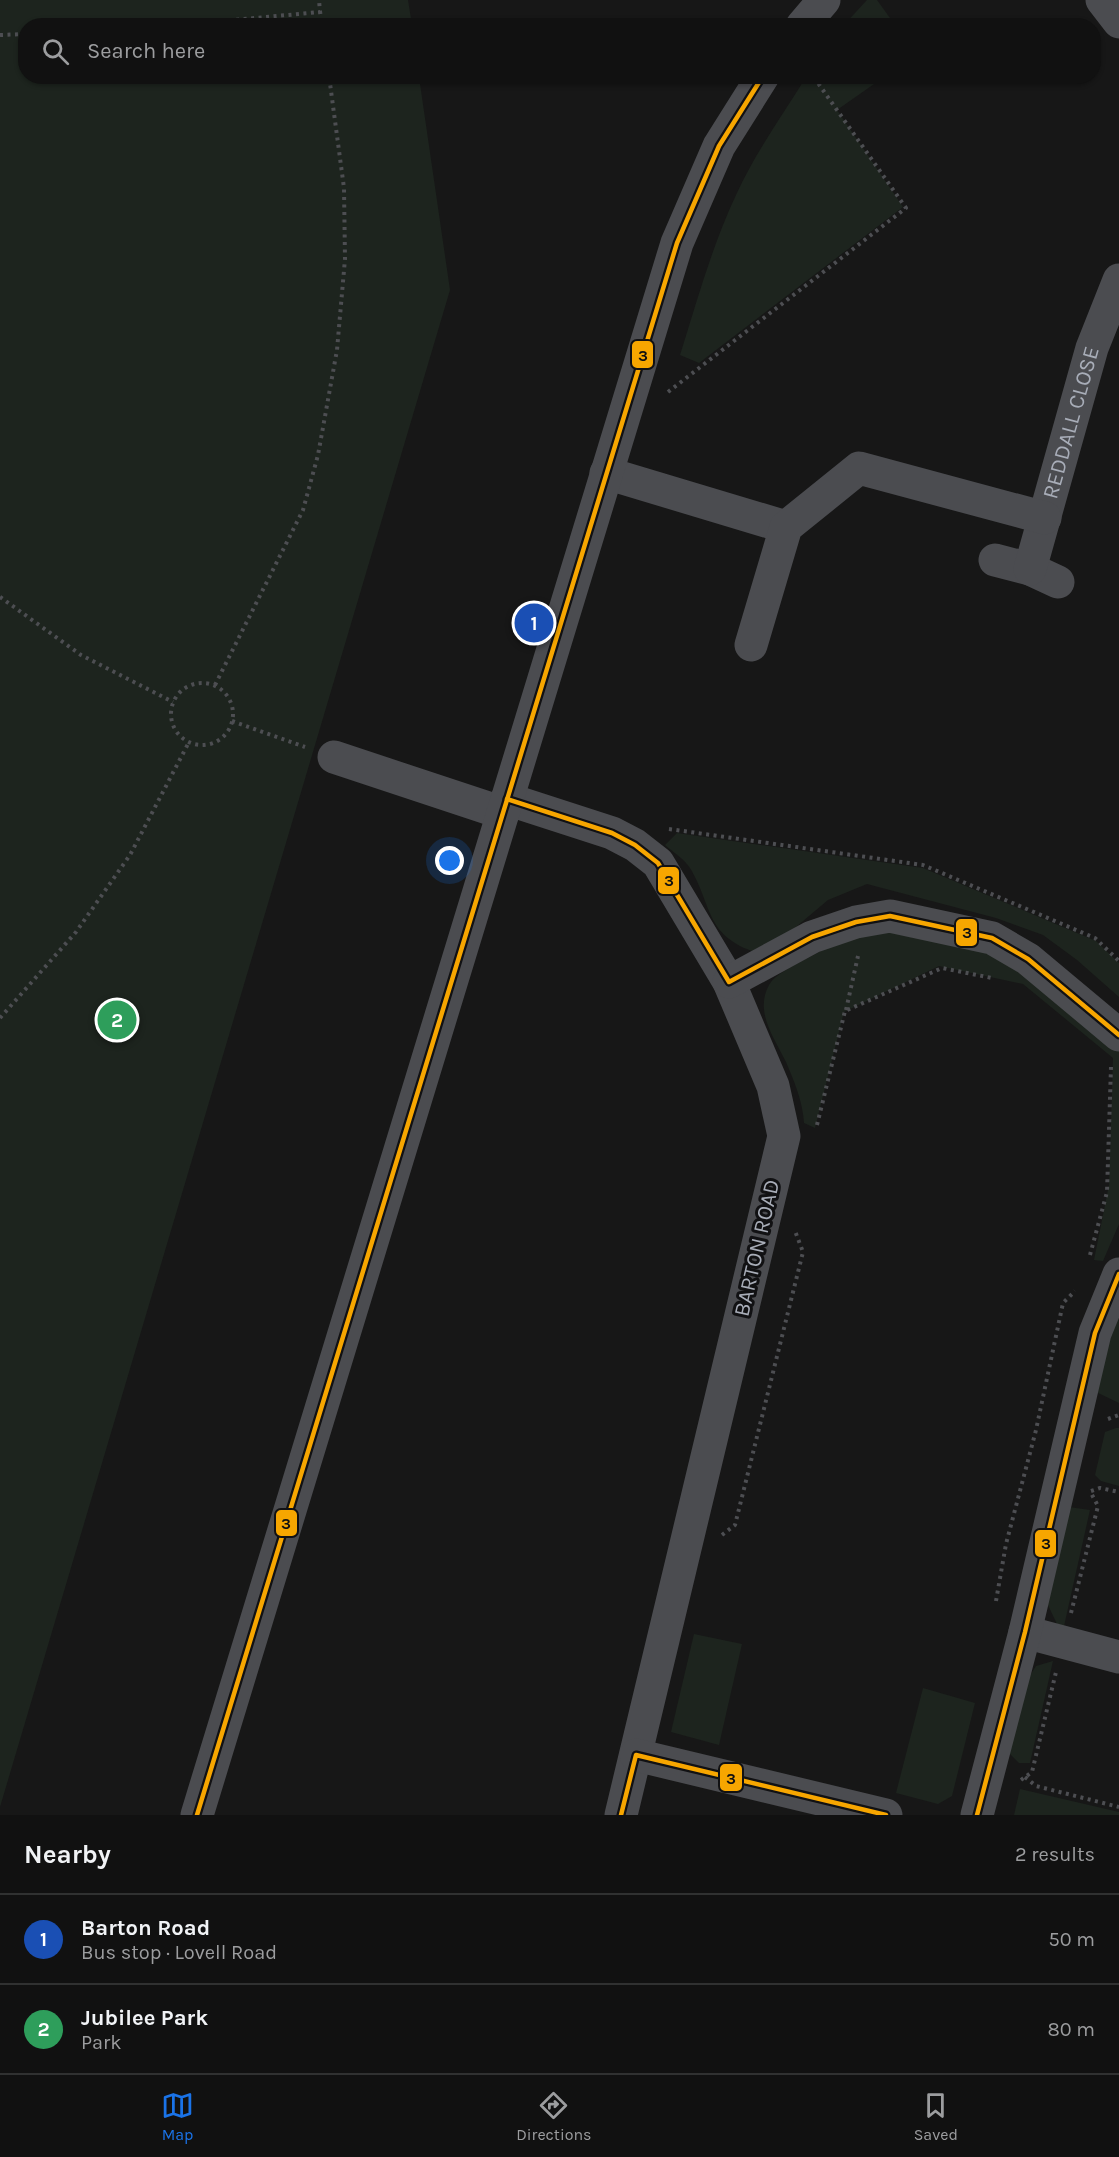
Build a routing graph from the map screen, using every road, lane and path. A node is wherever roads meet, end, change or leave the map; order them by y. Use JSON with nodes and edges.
{"nodes":[{"id":1,"x":318,"y":0,"type":"edge"},
{"id":2,"x":824,"y":0,"type":"edge"},
{"id":3,"x":1102,"y":0,"type":"edge"},
{"id":4,"x":320,"y":12,"type":"junction"},
{"id":5,"x":255,"y":18,"type":"edge"},
{"id":6,"x":321,"y":18,"type":"edge"},
{"id":7,"x":809,"y":18,"type":"edge"},
{"id":8,"x":1119,"y":22,"type":"edge"},
{"id":9,"x":18,"y":34,"type":"edge"},
{"id":10,"x":0,"y":35,"type":"edge"},
{"id":11,"x":330,"y":84,"type":"edge"},
{"id":12,"x":758,"y":84,"type":"edge"},
{"id":13,"x":819,"y":84,"type":"edge"},
{"id":14,"x":1119,"y":280,"type":"edge"},
{"id":15,"x":626,"y":409,"type":"junction"},
{"id":16,"x":606,"y":473,"type":"junction"},
{"id":17,"x":1045,"y":518,"type":"junction"},
{"id":18,"x":786,"y":527,"type":"junction"},
{"id":19,"x":994,"y":560,"type":"dead end"},
{"id":20,"x":0,"y":597,"type":"edge"},
{"id":21,"x":751,"y":645,"type":"dead end"},
{"id":22,"x":215,"y":685,"type":"junction"},
{"id":23,"x":173,"y":702,"type":"junction"},
{"id":24,"x":232,"y":721,"type":"junction"},
{"id":25,"x":189,"y":742,"type":"junction"},
{"id":26,"x":334,"y":757,"type":"joint"},
{"id":27,"x":505,"y":806,"type":"junction"},
{"id":28,"x":635,"y":845,"type":"junction"},
{"id":29,"x":866,"y":920,"type":"junction"},
{"id":30,"x":1119,"y":961,"type":"edge"},
{"id":31,"x":999,"y":980,"type":"dead end"},
{"id":32,"x":729,"y":982,"type":"junction"},
{"id":33,"x":846,"y":1011,"type":"junction"},
{"id":34,"x":0,"y":1018,"type":"edge"},
{"id":35,"x":1115,"y":1047,"type":"edge"},
{"id":36,"x":814,"y":1135,"type":"dead end"},
{"id":37,"x":794,"y":1228,"type":"dead end"},
{"id":38,"x":1089,"y":1261,"type":"dead end"},
{"id":39,"x":1119,"y":1274,"type":"edge"},
{"id":40,"x":1083,"y":1284,"type":"dead end"},
{"id":41,"x":1114,"y":1417,"type":"dead end"},
{"id":42,"x":1119,"y":1421,"type":"edge"},
{"id":43,"x":1090,"y":1491,"type":"dead end"},
{"id":44,"x":1119,"y":1492,"type":"edge"},
{"id":45,"x":684,"y":1554,"type":"junction"},
{"id":46,"x":1025,"y":1632,"type":"junction"},
{"id":47,"x":1119,"y":1657,"type":"edge"},
{"id":48,"x":636,"y":1755,"type":"junction"},
{"id":49,"x":1025,"y":1777,"type":"dead end"},
{"id":50,"x":1119,"y":1807,"type":"edge"},
{"id":51,"x":197,"y":1815,"type":"edge"},
{"id":52,"x":621,"y":1815,"type":"edge"},
{"id":53,"x":886,"y":1815,"type":"edge"},
{"id":54,"x":977,"y":1815,"type":"edge"}],
"edges":[{"from":1,"to":4,"type":"path"},
{"from":2,"to":7,"type":"street"},
{"from":3,"to":8,"type":"street"},
{"from":4,"to":5,"type":"path"},
{"from":4,"to":6,"type":"path"},
{"from":9,"to":10,"type":"path"},
{"from":11,"to":22,"type":"path"},
{"from":12,"to":15,"type":"street"},
{"from":13,"to":15,"type":"path"},
{"from":14,"to":17,"type":"street","name":"REDDALL CLOSE"},
{"from":15,"to":16,"type":"street"},
{"from":16,"to":18,"type":"street"},
{"from":16,"to":27,"type":"street"},
{"from":17,"to":18,"type":"street"},
{"from":17,"to":19,"type":"street","name":"REDDALL CLOSE"},
{"from":18,"to":21,"type":"street"},
{"from":20,"to":23,"type":"path"},
{"from":22,"to":23,"type":"path"},
{"from":22,"to":24,"type":"path"},
{"from":23,"to":25,"type":"path"},
{"from":24,"to":25,"type":"path"},
{"from":24,"to":26,"type":"path"},
{"from":25,"to":34,"type":"path"},
{"from":26,"to":27,"type":"street","name":"BARTON ROAD"},
{"from":27,"to":28,"type":"street","name":"BARTON ROAD"},
{"from":27,"to":51,"type":"street"},
{"from":28,"to":30,"type":"path"},
{"from":28,"to":32,"type":"street","name":"BARTON ROAD"},
{"from":29,"to":32,"type":"street"},
{"from":29,"to":33,"type":"path"},
{"from":29,"to":35,"type":"street"},
{"from":31,"to":33,"type":"path"},
{"from":32,"to":45,"type":"street","name":"BARTON ROAD"},
{"from":33,"to":36,"type":"path"},
{"from":35,"to":38,"type":"path"},
{"from":37,"to":45,"type":"path"},
{"from":39,"to":46,"type":"street"},
{"from":40,"to":46,"type":"path"},
{"from":41,"to":42,"type":"path"},
{"from":43,"to":44,"type":"path"},
{"from":45,"to":48,"type":"street","name":"BARTON ROAD"},
{"from":46,"to":47,"type":"street"},
{"from":46,"to":54,"type":"street"},
{"from":48,"to":52,"type":"street","name":"BARTON ROAD"},
{"from":48,"to":53,"type":"street"},
{"from":49,"to":50,"type":"path"}]}
